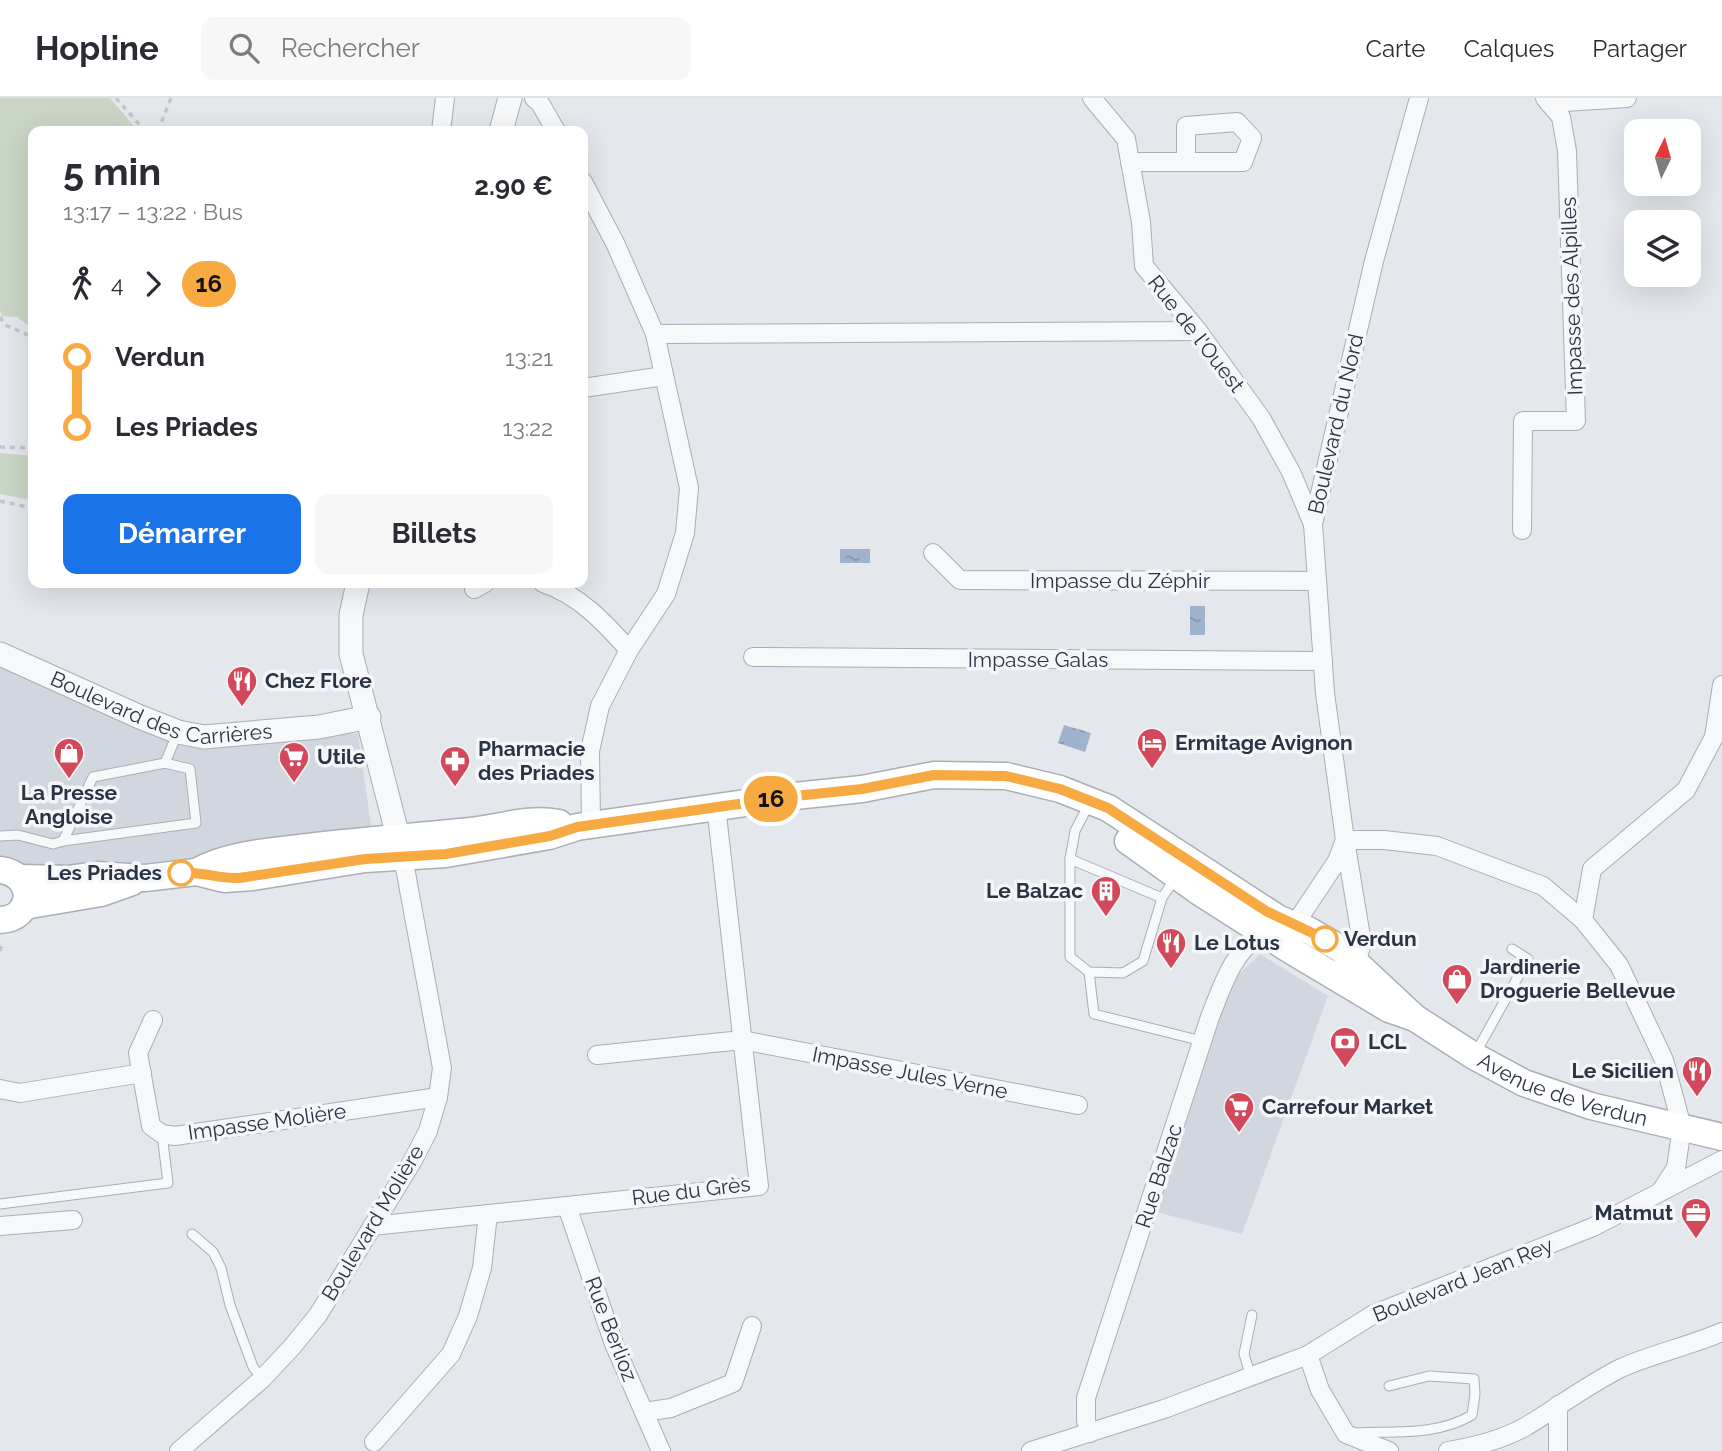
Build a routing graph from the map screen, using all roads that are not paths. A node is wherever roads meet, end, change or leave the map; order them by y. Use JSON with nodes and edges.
{"nodes":[{"id":1,"x":445,"y":98,"type":"edge"},
{"id":2,"x":510,"y":98,"type":"edge"},
{"id":3,"x":534,"y":98,"type":"edge"},
{"id":4,"x":1092,"y":98,"type":"edge"},
{"id":5,"x":1419,"y":98,"type":"edge"},
{"id":6,"x":1627,"y":98,"type":"edge"},
{"id":7,"x":1547,"y":100,"type":"edge"},
{"id":8,"x":442,"y":126,"type":"edge"},
{"id":9,"x":502,"y":126,"type":"edge"},
{"id":10,"x":553,"y":126,"type":"edge"},
{"id":11,"x":1130,"y":162,"type":"junction"},
{"id":12,"x":1186,"y":162,"type":"dead end"},
{"id":13,"x":588,"y":191,"type":"edge"},
{"id":14,"x":1198,"y":331,"type":"junction"},
{"id":15,"x":654,"y":334,"type":"junction"},
{"id":16,"x":664,"y":376,"type":"junction"},
{"id":17,"x":588,"y":387,"type":"edge"},
{"id":18,"x":1313,"y":524,"type":"junction"},
{"id":19,"x":1522,"y":530,"type":"dead end"},
{"id":20,"x":933,"y":553,"type":"dead end"},
{"id":21,"x":1317,"y":581,"type":"junction"},
{"id":22,"x":357,"y":588,"type":"edge"},
{"id":23,"x":557,"y":588,"type":"edge"},
{"id":24,"x":629,"y":650,"type":"junction"},
{"id":25,"x":0,"y":654,"type":"edge"},
{"id":26,"x":753,"y":657,"type":"dead end"},
{"id":27,"x":1323,"y":661,"type":"junction"},
{"id":28,"x":1722,"y":685,"type":"edge"},
{"id":29,"x":369,"y":717,"type":"junction"},
{"id":30,"x":178,"y":733,"type":"junction"},
{"id":31,"x":165,"y":763,"type":"junction"},
{"id":32,"x":716,"y":806,"type":"junction"},
{"id":33,"x":1087,"y":808,"type":"junction"},
{"id":34,"x":584,"y":826,"type":"junction"},
{"id":35,"x":0,"y":836,"type":"edge"},
{"id":36,"x":1345,"y":840,"type":"junction"},
{"id":37,"x":63,"y":841,"type":"junction"},
{"id":38,"x":401,"y":847,"type":"junction"},
{"id":39,"x":1070,"y":859,"type":"junction"},
{"id":40,"x":10,"y":874,"type":"edge"},
{"id":41,"x":1176,"y":876,"type":"junction"},
{"id":42,"x":145,"y":878,"type":"junction"},
{"id":43,"x":1162,"y":898,"type":"junction"},
{"id":44,"x":24,"y":906,"type":"junction"},
{"id":45,"x":0,"y":920,"type":"edge"},
{"id":46,"x":1583,"y":920,"type":"junction"},
{"id":47,"x":1292,"y":924,"type":"junction"},
{"id":48,"x":1263,"y":933,"type":"junction"},
{"id":49,"x":1512,"y":949,"type":"dead end"},
{"id":50,"x":1353,"y":960,"type":"junction"},
{"id":51,"x":1327,"y":971,"type":"junction"},
{"id":52,"x":1088,"y":972,"type":"junction"},
{"id":53,"x":1415,"y":1018,"type":"junction"},
{"id":54,"x":153,"y":1020,"type":"dead end"},
{"id":55,"x":742,"y":1040,"type":"junction"},
{"id":56,"x":1202,"y":1041,"type":"junction"},
{"id":57,"x":597,"y":1055,"type":"dead end"},
{"id":58,"x":1474,"y":1056,"type":"junction"},
{"id":59,"x":142,"y":1073,"type":"junction"},
{"id":60,"x":0,"y":1089,"type":"edge"},
{"id":61,"x":438,"y":1097,"type":"junction"},
{"id":62,"x":1078,"y":1105,"type":"dead end"},
{"id":63,"x":1682,"y":1127,"type":"junction"},
{"id":64,"x":162,"y":1134,"type":"junction"},
{"id":65,"x":1722,"y":1137,"type":"edge"},
{"id":66,"x":1722,"y":1160,"type":"edge"},
{"id":67,"x":1659,"y":1194,"type":"junction"},
{"id":68,"x":0,"y":1204,"type":"edge"},
{"id":69,"x":567,"y":1206,"type":"junction"},
{"id":70,"x":488,"y":1214,"type":"junction"},
{"id":71,"x":72,"y":1220,"type":"dead end"},
{"id":72,"x":0,"y":1226,"type":"edge"},
{"id":73,"x":372,"y":1226,"type":"junction"},
{"id":74,"x":192,"y":1234,"type":"dead end"},
{"id":75,"x":1252,"y":1315,"type":"dead end"},
{"id":76,"x":752,"y":1326,"type":"dead end"},
{"id":77,"x":1722,"y":1332,"type":"edge"},
{"id":78,"x":1308,"y":1354,"type":"junction"},
{"id":79,"x":1251,"y":1377,"type":"junction"},
{"id":80,"x":262,"y":1379,"type":"junction"},
{"id":81,"x":1389,"y":1386,"type":"dead end"},
{"id":82,"x":1558,"y":1405,"type":"junction"},
{"id":83,"x":644,"y":1412,"type":"junction"},
{"id":84,"x":1090,"y":1433,"type":"junction"},
{"id":85,"x":1346,"y":1434,"type":"junction"},
{"id":86,"x":374,"y":1441,"type":"dead end"},
{"id":87,"x":179,"y":1451,"type":"edge"},
{"id":88,"x":661,"y":1451,"type":"edge"},
{"id":89,"x":1031,"y":1451,"type":"edge"},
{"id":90,"x":1389,"y":1451,"type":"edge"},
{"id":91,"x":1448,"y":1451,"type":"edge"},
{"id":92,"x":1558,"y":1451,"type":"edge"}],
"edges":[{"from":1,"to":8,"type":"street"},
{"from":2,"to":9,"type":"street"},
{"from":3,"to":10,"type":"street"},
{"from":4,"to":11,"type":"street","name":"Rue de l'Ouest"},
{"from":5,"to":18,"type":"street","name":"Boulevard du Nord"},
{"from":6,"to":7,"type":"street"},
{"from":7,"to":19,"type":"street","name":"Impasse des Alpilles"},
{"from":11,"to":12,"type":"street"},
{"from":11,"to":14,"type":"street","name":"Rue de l'Ouest"},
{"from":13,"to":15,"type":"street"},
{"from":14,"to":15,"type":"street"},
{"from":14,"to":18,"type":"street","name":"Rue de l'Ouest"},
{"from":15,"to":16,"type":"street"},
{"from":16,"to":17,"type":"street"},
{"from":16,"to":24,"type":"street"},
{"from":18,"to":21,"type":"street","name":"Boulevard du Nord"},
{"from":20,"to":21,"type":"street","name":"Impasse du Zéphir"},
{"from":21,"to":27,"type":"street","name":"Boulevard du Nord"},
{"from":22,"to":29,"type":"street"},
{"from":23,"to":24,"type":"street"},
{"from":24,"to":34,"type":"street"},
{"from":25,"to":30,"type":"street","name":"Boulevard des Carrières"},
{"from":26,"to":27,"type":"street","name":"Impasse Galas"},
{"from":27,"to":36,"type":"street","name":"Boulevard du Nord"},
{"from":28,"to":46,"type":"street"},
{"from":29,"to":30,"type":"street","name":"Boulevard des Carrières"},
{"from":29,"to":38,"type":"street"},
{"from":30,"to":31,"type":"lane"},
{"from":31,"to":37,"type":"lane"},
{"from":31,"to":37,"type":"lane"},
{"from":32,"to":33,"type":"main road","name":"Avenue de Verdun"},
{"from":32,"to":34,"type":"main road","name":"Avenue de Verdun"},
{"from":32,"to":55,"type":"street","name":"Rue du Grès"},
{"from":33,"to":39,"type":"lane"},
{"from":33,"to":41,"type":"main road","name":"Avenue de Verdun"},
{"from":33,"to":47,"type":"main road","name":"Avenue de Verdun"},
{"from":34,"to":38,"type":"main road","name":"Avenue de Verdun"},
{"from":35,"to":37,"type":"lane"},
{"from":36,"to":46,"type":"street"},
{"from":36,"to":47,"type":"street"},
{"from":36,"to":50,"type":"street","name":"Boulevard du Nord"},
{"from":38,"to":42,"type":"main road","name":"Avenue de Verdun"},
{"from":38,"to":61,"type":"street","name":"Boulevard Molière"},
{"from":39,"to":43,"type":"lane"},
{"from":39,"to":52,"type":"lane"},
{"from":40,"to":42,"type":"main road"},
{"from":40,"to":44,"type":"main road"},
{"from":41,"to":43,"type":"lane"},
{"from":41,"to":48,"type":"main road","name":"Avenue de Verdun"},
{"from":42,"to":44,"type":"main road"},
{"from":43,"to":52,"type":"lane"},
{"from":44,"to":45,"type":"main road"},
{"from":46,"to":63,"type":"street"},
{"from":47,"to":48,"type":"street"},
{"from":47,"to":50,"type":"main road","name":"Avenue de Verdun"},
{"from":48,"to":51,"type":"main road","name":"Avenue de Verdun"},
{"from":48,"to":56,"type":"street","name":"Rue Balzac"},
{"from":49,"to":58,"type":"lane"},
{"from":50,"to":51,"type":"street"},
{"from":50,"to":53,"type":"main road","name":"Avenue de Verdun"},
{"from":51,"to":53,"type":"main road","name":"Avenue de Verdun"},
{"from":52,"to":56,"type":"lane"},
{"from":53,"to":58,"type":"main road","name":"Avenue de Verdun"},
{"from":54,"to":59,"type":"street","name":"Impasse Molière"},
{"from":55,"to":57,"type":"street","name":"Impasse Jules Verne"},
{"from":55,"to":62,"type":"street","name":"Impasse Jules Verne"},
{"from":55,"to":69,"type":"street","name":"Rue du Grès"},
{"from":56,"to":84,"type":"street","name":"Rue Balzac"},
{"from":58,"to":63,"type":"main road","name":"Avenue de Verdun"},
{"from":59,"to":60,"type":"street"},
{"from":59,"to":64,"type":"street","name":"Impasse Molière"},
{"from":61,"to":64,"type":"street","name":"Impasse Molière"},
{"from":61,"to":73,"type":"street","name":"Boulevard Molière"},
{"from":63,"to":65,"type":"main road","name":"Avenue de Verdun"},
{"from":63,"to":67,"type":"street"},
{"from":64,"to":68,"type":"lane"},
{"from":66,"to":67,"type":"street","name":"Boulevard Jean Rey"},
{"from":67,"to":78,"type":"street","name":"Boulevard Jean Rey"},
{"from":69,"to":70,"type":"street","name":"Rue du Grès"},
{"from":69,"to":83,"type":"street","name":"Rue Berlioz"},
{"from":70,"to":73,"type":"street","name":"Rue du Grès"},
{"from":70,"to":86,"type":"street"},
{"from":71,"to":72,"type":"street"},
{"from":73,"to":80,"type":"street","name":"Boulevard Molière"},
{"from":74,"to":80,"type":"lane"},
{"from":75,"to":79,"type":"lane"},
{"from":76,"to":83,"type":"street"},
{"from":77,"to":82,"type":"street"},
{"from":78,"to":79,"type":"street","name":"Boulevard Jean Rey"},
{"from":78,"to":85,"type":"street"},
{"from":79,"to":84,"type":"street","name":"Boulevard Jean Rey"},
{"from":80,"to":87,"type":"street","name":"Boulevard Molière"},
{"from":81,"to":85,"type":"lane"},
{"from":82,"to":91,"type":"street"},
{"from":82,"to":92,"type":"street"},
{"from":83,"to":88,"type":"street","name":"Rue Berlioz"},
{"from":84,"to":89,"type":"street","name":"Boulevard Jean Rey"},
{"from":85,"to":90,"type":"street"}]}
